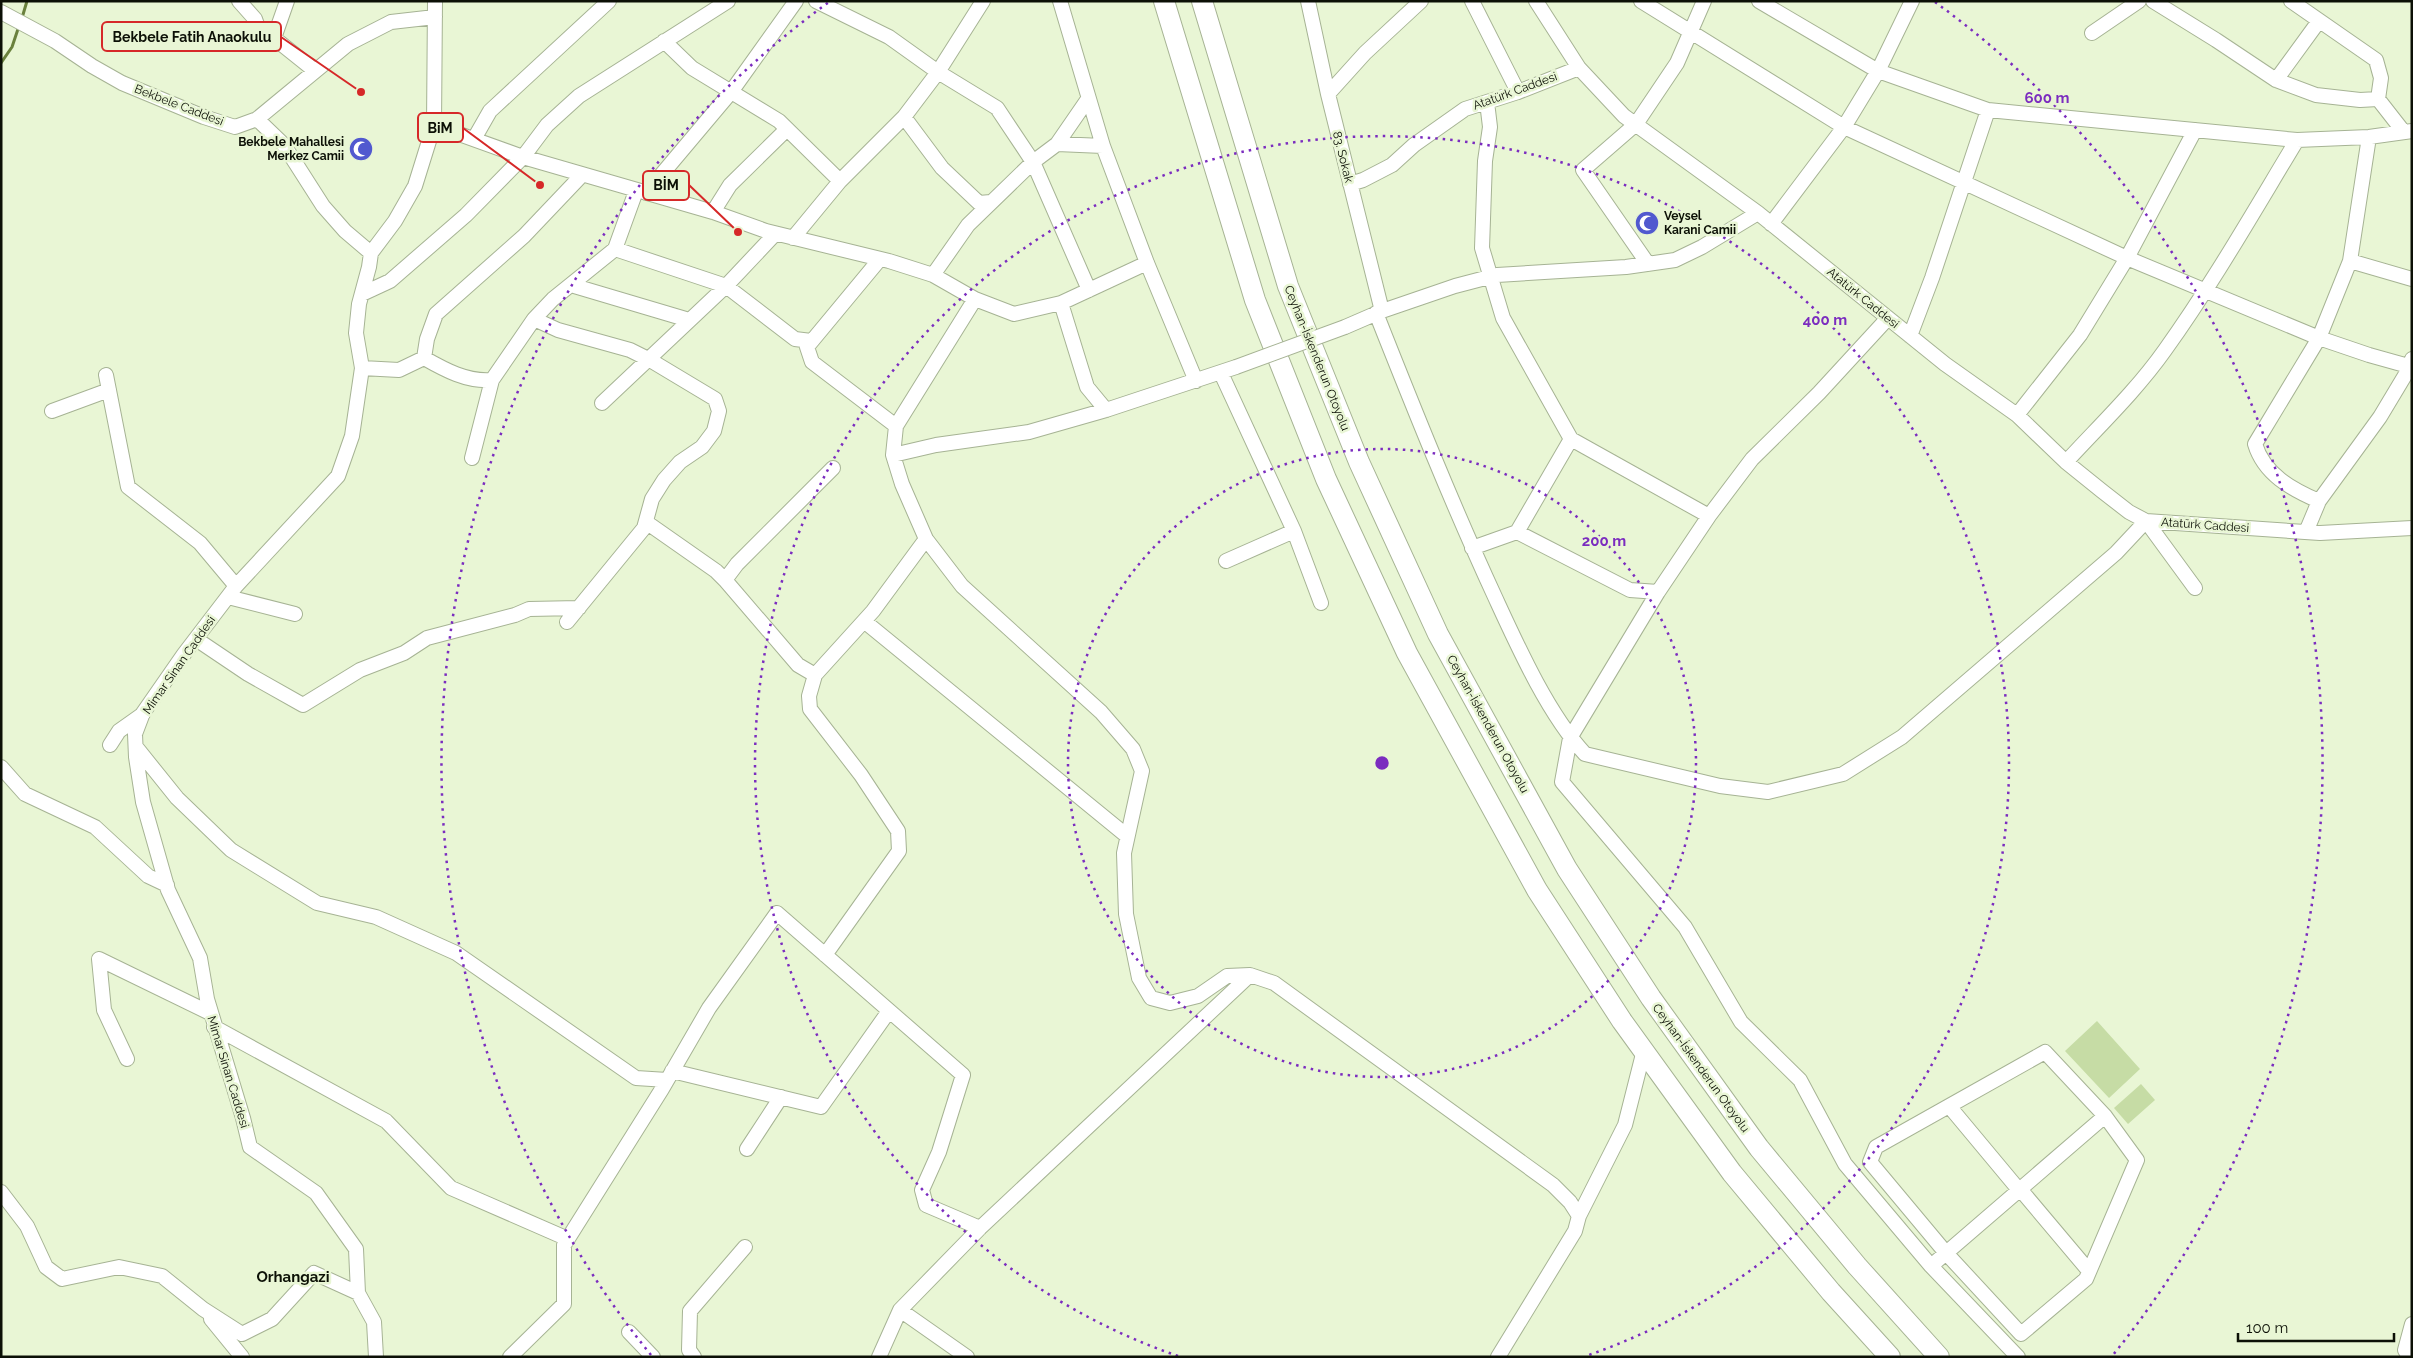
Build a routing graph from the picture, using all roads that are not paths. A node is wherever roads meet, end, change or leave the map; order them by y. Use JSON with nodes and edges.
{"nodes":[{"id":1,"x":239,"y":1,"type":"edge"},
{"id":2,"x":287,"y":1,"type":"edge"},
{"id":3,"x":609,"y":1,"type":"edge"},
{"id":4,"x":728,"y":1,"type":"edge"},
{"id":5,"x":796,"y":1,"type":"edge"},
{"id":6,"x":816,"y":1,"type":"edge"},
{"id":7,"x":983,"y":1,"type":"edge"},
{"id":8,"x":1164,"y":1,"type":"edge"},
{"id":9,"x":1202,"y":1,"type":"edge"},
{"id":10,"x":1308,"y":1,"type":"edge"},
{"id":11,"x":1421,"y":1,"type":"edge"},
{"id":12,"x":1472,"y":1,"type":"edge"},
{"id":13,"x":1536,"y":1,"type":"edge"},
{"id":14,"x":1641,"y":1,"type":"edge"},
{"id":15,"x":1704,"y":1,"type":"edge"},
{"id":16,"x":1759,"y":1,"type":"edge"},
{"id":17,"x":1912,"y":1,"type":"edge"},
{"id":18,"x":2153,"y":1,"type":"edge"},
{"id":19,"x":2291,"y":1,"type":"edge"},
{"id":20,"x":436,"y":2,"type":"edge"},
{"id":21,"x":2135,"y":2,"type":"edge"},
{"id":22,"x":1059,"y":3,"type":"edge"},
{"id":23,"x":1,"y":12,"type":"edge"},
{"id":24,"x":435,"y":17,"type":"junction"},
{"id":25,"x":2319,"y":21,"type":"junction"},
{"id":26,"x":1690,"y":30,"type":"junction"},
{"id":27,"x":2092,"y":33,"type":"dead end"},
{"id":28,"x":274,"y":38,"type":"junction"},
{"id":29,"x":664,"y":41,"type":"junction"},
{"id":30,"x":1579,"y":68,"type":"junction"},
{"id":31,"x":314,"y":70,"type":"junction"},
{"id":32,"x":1878,"y":71,"type":"junction"},
{"id":33,"x":938,"y":72,"type":"junction"},
{"id":34,"x":2276,"y":80,"type":"junction"},
{"id":35,"x":731,"y":92,"type":"junction"},
{"id":36,"x":1518,"y":92,"type":"junction"},
{"id":37,"x":1328,"y":94,"type":"junction"},
{"id":38,"x":1088,"y":99,"type":"junction"},
{"id":39,"x":2378,"y":99,"type":"junction"},
{"id":40,"x":1487,"y":102,"type":"junction"},
{"id":41,"x":1988,"y":110,"type":"junction"},
{"id":42,"x":904,"y":117,"type":"junction"},
{"id":43,"x":257,"y":118,"type":"junction"},
{"id":44,"x":1636,"y":124,"type":"junction"},
{"id":45,"x":434,"y":125,"type":"junction"},
{"id":46,"x":1844,"y":126,"type":"junction"},
{"id":47,"x":787,"y":129,"type":"junction"},
{"id":48,"x":2195,"y":130,"type":"junction"},
{"id":49,"x":2408,"y":131,"type":"edge"},
{"id":50,"x":2369,"y":138,"type":"junction"},
{"id":51,"x":474,"y":139,"type":"junction"},
{"id":52,"x":2297,"y":140,"type":"junction"},
{"id":53,"x":1056,"y":144,"type":"junction"},
{"id":54,"x":1103,"y":146,"type":"junction"},
{"id":55,"x":523,"y":157,"type":"junction"},
{"id":56,"x":1032,"y":162,"type":"junction"},
{"id":57,"x":582,"y":175,"type":"junction"},
{"id":58,"x":840,"y":181,"type":"junction"},
{"id":59,"x":1965,"y":183,"type":"junction"},
{"id":60,"x":1350,"y":184,"type":"junction"},
{"id":61,"x":641,"y":192,"type":"junction"},
{"id":62,"x":992,"y":202,"type":"junction"},
{"id":63,"x":713,"y":212,"type":"junction"},
{"id":64,"x":1758,"y":213,"type":"junction"},
{"id":65,"x":1771,"y":224,"type":"junction"},
{"id":66,"x":775,"y":234,"type":"junction"},
{"id":67,"x":793,"y":238,"type":"junction"},
{"id":68,"x":614,"y":249,"type":"junction"},
{"id":69,"x":370,"y":253,"type":"junction"},
{"id":70,"x":2127,"y":258,"type":"junction"},
{"id":71,"x":880,"y":259,"type":"junction"},
{"id":72,"x":2350,"y":260,"type":"junction"},
{"id":73,"x":1147,"y":263,"type":"junction"},
{"id":74,"x":1648,"y":264,"type":"junction"},
{"id":75,"x":932,"y":276,"type":"junction"},
{"id":76,"x":1489,"y":277,"type":"junction"},
{"id":77,"x":2412,"y":279,"type":"edge"},
{"id":78,"x":571,"y":285,"type":"junction"},
{"id":79,"x":726,"y":286,"type":"junction"},
{"id":80,"x":1089,"y":290,"type":"junction"},
{"id":81,"x":2206,"y":290,"type":"junction"},
{"id":82,"x":362,"y":294,"type":"junction"},
{"id":83,"x":975,"y":299,"type":"junction"},
{"id":84,"x":1061,"y":303,"type":"junction"},
{"id":85,"x":1379,"y":312,"type":"junction"},
{"id":86,"x":1888,"y":318,"type":"junction"},
{"id":87,"x":534,"y":319,"type":"junction"},
{"id":88,"x":689,"y":320,"type":"junction"},
{"id":89,"x":1910,"y":336,"type":"junction"},
{"id":90,"x":2320,"y":338,"type":"junction"},
{"id":91,"x":811,"y":341,"type":"junction"},
{"id":92,"x":424,"y":358,"type":"junction"},
{"id":93,"x":650,"y":360,"type":"junction"},
{"id":94,"x":2411,"y":364,"type":"edge"},
{"id":95,"x":362,"y":368,"type":"junction"},
{"id":96,"x":1221,"y":373,"type":"junction"},
{"id":97,"x":106,"y":375,"type":"dead end"},
{"id":98,"x":492,"y":380,"type":"junction"},
{"id":99,"x":1196,"y":381,"type":"junction"},
{"id":100,"x":109,"y":390,"type":"junction"},
{"id":101,"x":602,"y":403,"type":"dead end"},
{"id":102,"x":1106,"y":410,"type":"junction"},
{"id":103,"x":52,"y":411,"type":"dead end"},
{"id":104,"x":2017,"y":415,"type":"junction"},
{"id":105,"x":896,"y":426,"type":"junction"},
{"id":106,"x":1571,"y":439,"type":"junction"},
{"id":107,"x":893,"y":455,"type":"junction"},
{"id":108,"x":472,"y":458,"type":"dead end"},
{"id":109,"x":2066,"y":462,"type":"junction"},
{"id":110,"x":833,"y":468,"type":"dead end"},
{"id":111,"x":2319,"y":501,"type":"junction"},
{"id":112,"x":1709,"y":516,"type":"junction"},
{"id":113,"x":2146,"y":521,"type":"junction"},
{"id":114,"x":646,"y":522,"type":"junction"},
{"id":115,"x":2412,"y":528,"type":"edge"},
{"id":116,"x":1294,"y":531,"type":"junction"},
{"id":117,"x":1517,"y":532,"type":"junction"},
{"id":118,"x":2306,"y":532,"type":"junction"},
{"id":119,"x":926,"y":539,"type":"junction"},
{"id":120,"x":1472,"y":548,"type":"junction"},
{"id":121,"x":1226,"y":561,"type":"dead end"},
{"id":122,"x":725,"y":580,"type":"junction"},
{"id":123,"x":2195,"y":588,"type":"dead end"},
{"id":124,"x":232,"y":591,"type":"junction"},
{"id":125,"x":1658,"y":592,"type":"junction"},
{"id":126,"x":1321,"y":603,"type":"dead end"},
{"id":127,"x":579,"y":608,"type":"junction"},
{"id":128,"x":295,"y":614,"type":"dead end"},
{"id":129,"x":864,"y":621,"type":"junction"},
{"id":130,"x":567,"y":622,"type":"dead end"},
{"id":131,"x":196,"y":639,"type":"junction"},
{"id":132,"x":815,"y":675,"type":"junction"},
{"id":133,"x":143,"y":713,"type":"junction"},
{"id":134,"x":1570,"y":738,"type":"junction"},
{"id":135,"x":110,"y":745,"type":"dead end"},
{"id":136,"x":136,"y":747,"type":"junction"},
{"id":137,"x":1,"y":767,"type":"edge"},
{"id":138,"x":1127,"y":836,"type":"junction"},
{"id":139,"x":167,"y":885,"type":"junction"},
{"id":140,"x":825,"y":955,"type":"junction"},
{"id":141,"x":1250,"y":975,"type":"junction"},
{"id":142,"x":889,"y":1011,"type":"junction"},
{"id":143,"x":212,"y":1020,"type":"junction"},
{"id":144,"x":1644,"y":1050,"type":"junction"},
{"id":145,"x":127,"y":1059,"type":"dead end"},
{"id":146,"x":670,"y":1076,"type":"junction"},
{"id":147,"x":781,"y":1097,"type":"junction"},
{"id":148,"x":1949,"y":1106,"type":"junction"},
{"id":149,"x":2105,"y":1116,"type":"junction"},
{"id":150,"x":747,"y":1149,"type":"dead end"},
{"id":151,"x":2020,"y":1190,"type":"junction"},
{"id":152,"x":1,"y":1192,"type":"edge"},
{"id":153,"x":1579,"y":1216,"type":"junction"},
{"id":154,"x":980,"y":1228,"type":"junction"},
{"id":155,"x":568,"y":1239,"type":"junction"},
{"id":156,"x":744,"y":1246,"type":"dead end"},
{"id":157,"x":1946,"y":1253,"type":"junction"},
{"id":158,"x":1931,"y":1266,"type":"junction"},
{"id":159,"x":2089,"y":1271,"type":"junction"},
{"id":160,"x":358,"y":1293,"type":"junction"},
{"id":161,"x":203,"y":1309,"type":"junction"},
{"id":162,"x":900,"y":1310,"type":"junction"},
{"id":163,"x":2412,"y":1324,"type":"edge"},
{"id":164,"x":628,"y":1332,"type":"dead end"},
{"id":165,"x":2407,"y":1353,"type":"edge"},
{"id":166,"x":242,"y":1357,"type":"edge"},
{"id":167,"x":376,"y":1357,"type":"edge"},
{"id":168,"x":510,"y":1357,"type":"edge"},
{"id":169,"x":653,"y":1357,"type":"edge"},
{"id":170,"x":694,"y":1357,"type":"edge"},
{"id":171,"x":879,"y":1357,"type":"edge"},
{"id":172,"x":967,"y":1357,"type":"edge"},
{"id":173,"x":1498,"y":1357,"type":"edge"},
{"id":174,"x":1890,"y":1357,"type":"edge"},
{"id":175,"x":1940,"y":1357,"type":"edge"},
{"id":176,"x":2018,"y":1357,"type":"edge"}],
"edges":[{"from":1,"to":28,"type":"street"},
{"from":2,"to":28,"type":"street"},
{"from":3,"to":51,"type":"street"},
{"from":4,"to":29,"type":"street"},
{"from":5,"to":35,"type":"street"},
{"from":6,"to":33,"type":"street"},
{"from":7,"to":33,"type":"street"},
{"from":8,"to":144,"type":"highway"},
{"from":9,"to":175,"type":"highway","name":"Ceyhan-İskenderun Otoyolu"},
{"from":10,"to":37,"type":"street","name":"83. Sokak"},
{"from":11,"to":37,"type":"street"},
{"from":12,"to":36,"type":"street"},
{"from":13,"to":30,"type":"street"},
{"from":14,"to":26,"type":"street"},
{"from":15,"to":26,"type":"street"},
{"from":16,"to":32,"type":"street"},
{"from":17,"to":32,"type":"street"},
{"from":18,"to":34,"type":"street"},
{"from":19,"to":25,"type":"street"},
{"from":20,"to":24,"type":"street"},
{"from":21,"to":27,"type":"street"},
{"from":22,"to":38,"type":"street"},
{"from":23,"to":43,"type":"street","name":"Bekbele Caddesi"},
{"from":24,"to":31,"type":"street","name":"Bekbele Caddesi"},
{"from":24,"to":45,"type":"street"},
{"from":25,"to":34,"type":"street"},
{"from":25,"to":39,"type":"street"},
{"from":26,"to":44,"type":"street"},
{"from":26,"to":46,"type":"street"},
{"from":28,"to":31,"type":"street"},
{"from":29,"to":35,"type":"street"},
{"from":29,"to":55,"type":"street"},
{"from":30,"to":36,"type":"street","name":"Atatürk Caddesi"},
{"from":30,"to":44,"type":"street","name":"Atatürk Caddesi"},
{"from":31,"to":43,"type":"street","name":"Bekbele Caddesi"},
{"from":32,"to":41,"type":"street"},
{"from":32,"to":46,"type":"street"},
{"from":33,"to":42,"type":"street"},
{"from":33,"to":56,"type":"street"},
{"from":34,"to":39,"type":"street"},
{"from":35,"to":47,"type":"street"},
{"from":35,"to":61,"type":"street"},
{"from":36,"to":40,"type":"street","name":"Atatürk Caddesi"},
{"from":37,"to":60,"type":"street","name":"83. Sokak"},
{"from":38,"to":53,"type":"street"},
{"from":38,"to":54,"type":"street"},
{"from":39,"to":49,"type":"street"},
{"from":40,"to":60,"type":"street","name":"Atatürk Caddesi"},
{"from":40,"to":76,"type":"street"},
{"from":41,"to":48,"type":"street"},
{"from":41,"to":59,"type":"street"},
{"from":42,"to":58,"type":"street"},
{"from":42,"to":62,"type":"street"},
{"from":43,"to":69,"type":"street"},
{"from":44,"to":64,"type":"street","name":"Atatürk Caddesi"},
{"from":44,"to":74,"type":"street"},
{"from":45,"to":51,"type":"street"},
{"from":45,"to":69,"type":"street"},
{"from":46,"to":59,"type":"street"},
{"from":46,"to":65,"type":"street"},
{"from":47,"to":58,"type":"street"},
{"from":47,"to":63,"type":"street"},
{"from":48,"to":52,"type":"street"},
{"from":48,"to":70,"type":"street"},
{"from":49,"to":50,"type":"street"},
{"from":50,"to":52,"type":"street"},
{"from":50,"to":72,"type":"street"},
{"from":51,"to":55,"type":"street"},
{"from":52,"to":81,"type":"street"},
{"from":53,"to":54,"type":"street"},
{"from":53,"to":56,"type":"street"},
{"from":54,"to":73,"type":"street"},
{"from":55,"to":57,"type":"street"},
{"from":55,"to":82,"type":"street"},
{"from":56,"to":62,"type":"street"},
{"from":56,"to":80,"type":"street"},
{"from":57,"to":61,"type":"street"},
{"from":57,"to":92,"type":"street"},
{"from":58,"to":67,"type":"street"},
{"from":59,"to":70,"type":"street"},
{"from":59,"to":89,"type":"street"},
{"from":60,"to":85,"type":"street","name":"83. Sokak"},
{"from":61,"to":63,"type":"street"},
{"from":61,"to":68,"type":"street"},
{"from":62,"to":75,"type":"street"},
{"from":63,"to":66,"type":"street"},
{"from":64,"to":65,"type":"street","name":"Atatürk Caddesi"},
{"from":64,"to":74,"type":"street"},
{"from":65,"to":86,"type":"street","name":"Atatürk Caddesi"},
{"from":66,"to":67,"type":"street"},
{"from":66,"to":79,"type":"street"},
{"from":67,"to":71,"type":"street"},
{"from":68,"to":78,"type":"street"},
{"from":68,"to":79,"type":"street"},
{"from":69,"to":82,"type":"street","name":"Mimar Sinan Caddesi"},
{"from":70,"to":81,"type":"street"},
{"from":70,"to":104,"type":"street"},
{"from":71,"to":75,"type":"street"},
{"from":71,"to":91,"type":"street"},
{"from":72,"to":77,"type":"street"},
{"from":72,"to":90,"type":"street"},
{"from":73,"to":80,"type":"street"},
{"from":73,"to":99,"type":"street"},
{"from":74,"to":76,"type":"street"},
{"from":75,"to":83,"type":"street"},
{"from":76,"to":85,"type":"street"},
{"from":76,"to":106,"type":"street"},
{"from":78,"to":87,"type":"street"},
{"from":78,"to":88,"type":"street"},
{"from":79,"to":88,"type":"street"},
{"from":79,"to":91,"type":"street"},
{"from":80,"to":84,"type":"street"},
{"from":81,"to":90,"type":"street"},
{"from":81,"to":109,"type":"street"},
{"from":82,"to":95,"type":"street","name":"Mimar Sinan Caddesi"},
{"from":83,"to":84,"type":"street"},
{"from":83,"to":105,"type":"street"},
{"from":84,"to":102,"type":"street"},
{"from":85,"to":96,"type":"street","bridge":true},
{"from":85,"to":120,"type":"street","name":"83. Sokak"},
{"from":86,"to":89,"type":"street","name":"Atatürk Caddesi"},
{"from":86,"to":112,"type":"street"},
{"from":87,"to":93,"type":"street"},
{"from":87,"to":98,"type":"street"},
{"from":88,"to":93,"type":"street"},
{"from":89,"to":104,"type":"street","name":"Atatürk Caddesi"},
{"from":90,"to":94,"type":"street"},
{"from":90,"to":111,"type":"street"},
{"from":91,"to":105,"type":"street"},
{"from":92,"to":95,"type":"street"},
{"from":92,"to":98,"type":"street"},
{"from":93,"to":101,"type":"street"},
{"from":93,"to":114,"type":"street"},
{"from":94,"to":111,"type":"street"},
{"from":95,"to":124,"type":"street","name":"Mimar Sinan Caddesi"},
{"from":96,"to":99,"type":"street"},
{"from":96,"to":116,"type":"street"},
{"from":97,"to":100,"type":"street"},
{"from":98,"to":108,"type":"street"},
{"from":99,"to":102,"type":"street"},
{"from":100,"to":103,"type":"street"},
{"from":100,"to":124,"type":"street"},
{"from":102,"to":107,"type":"street"},
{"from":104,"to":109,"type":"street","name":"Atatürk Caddesi"},
{"from":105,"to":107,"type":"street"},
{"from":106,"to":112,"type":"street"},
{"from":106,"to":117,"type":"street"},
{"from":107,"to":119,"type":"street"},
{"from":109,"to":113,"type":"street","name":"Atatürk Caddesi"},
{"from":110,"to":122,"type":"street"},
{"from":111,"to":118,"type":"street"},
{"from":112,"to":125,"type":"street"},
{"from":113,"to":118,"type":"street","name":"Atatürk Caddesi"},
{"from":113,"to":123,"type":"street"},
{"from":113,"to":134,"type":"street","name":"83. Sokak"},
{"from":114,"to":122,"type":"street"},
{"from":114,"to":127,"type":"street"},
{"from":115,"to":118,"type":"street","name":"Atatürk Caddesi"},
{"from":116,"to":121,"type":"street"},
{"from":116,"to":126,"type":"street"},
{"from":117,"to":120,"type":"street"},
{"from":117,"to":125,"type":"street"},
{"from":119,"to":129,"type":"street"},
{"from":119,"to":138,"type":"street"},
{"from":120,"to":134,"type":"street","name":"83. Sokak"},
{"from":122,"to":132,"type":"street"},
{"from":124,"to":128,"type":"street"},
{"from":124,"to":131,"type":"street","name":"Mimar Sinan Caddesi"},
{"from":125,"to":134,"type":"street"},
{"from":127,"to":130,"type":"street"},
{"from":127,"to":131,"type":"street"},
{"from":129,"to":132,"type":"street"},
{"from":129,"to":138,"type":"street"},
{"from":131,"to":133,"type":"street","name":"Mimar Sinan Caddesi"},
{"from":132,"to":140,"type":"street"},
{"from":133,"to":135,"type":"street"},
{"from":133,"to":136,"type":"street","name":"Mimar Sinan Caddesi"},
{"from":134,"to":158,"type":"street"},
{"from":136,"to":139,"type":"street","name":"Mimar Sinan Caddesi"},
{"from":136,"to":146,"type":"street"},
{"from":137,"to":139,"type":"street"},
{"from":138,"to":141,"type":"street"},
{"from":139,"to":143,"type":"street","name":"Mimar Sinan Caddesi"},
{"from":140,"to":142,"type":"street"},
{"from":140,"to":146,"type":"street"},
{"from":141,"to":153,"type":"street"},
{"from":141,"to":154,"type":"street"},
{"from":142,"to":147,"type":"street"},
{"from":142,"to":154,"type":"street"},
{"from":143,"to":145,"type":"street"},
{"from":143,"to":155,"type":"street"},
{"from":143,"to":160,"type":"street","name":"Mimar Sinan Caddesi"},
{"from":144,"to":153,"type":"street"},
{"from":144,"to":174,"type":"highway"},
{"from":146,"to":147,"type":"street"},
{"from":146,"to":155,"type":"street"},
{"from":147,"to":150,"type":"street"},
{"from":148,"to":149,"type":"street"},
{"from":148,"to":151,"type":"street"},
{"from":148,"to":157,"type":"street"},
{"from":149,"to":151,"type":"street"},
{"from":149,"to":159,"type":"street"},
{"from":151,"to":157,"type":"street"},
{"from":151,"to":159,"type":"street"},
{"from":152,"to":161,"type":"street"},
{"from":153,"to":173,"type":"street"},
{"from":154,"to":162,"type":"street"},
{"from":155,"to":168,"type":"street"},
{"from":156,"to":170,"type":"street"},
{"from":157,"to":158,"type":"street"},
{"from":157,"to":159,"type":"street"},
{"from":158,"to":176,"type":"street"},
{"from":160,"to":161,"type":"street"},
{"from":160,"to":167,"type":"street","name":"Mimar Sinan Caddesi"},
{"from":161,"to":166,"type":"street"},
{"from":162,"to":171,"type":"street"},
{"from":162,"to":172,"type":"street"},
{"from":163,"to":165,"type":"street"},
{"from":164,"to":169,"type":"street"}]}
